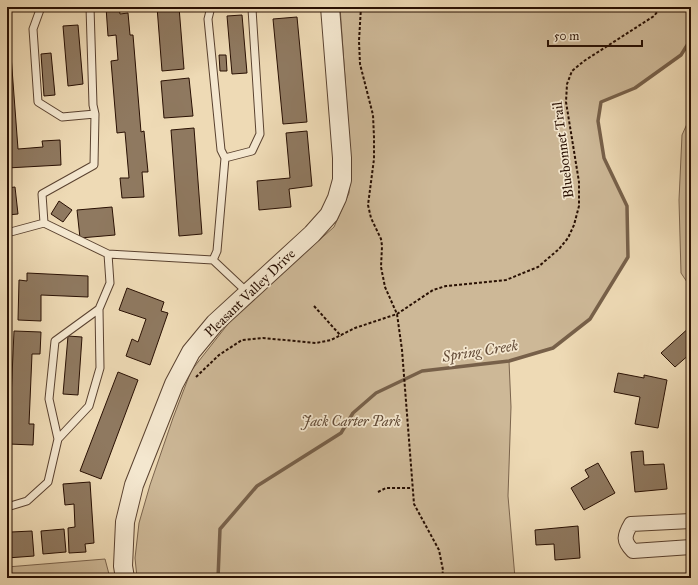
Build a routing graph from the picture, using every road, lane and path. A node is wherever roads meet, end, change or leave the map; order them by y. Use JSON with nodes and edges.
{"nodes":[{"id":1,"x":41,"y":7,"type":"edge"},
{"id":2,"x":90,"y":7,"type":"edge"},
{"id":3,"x":211,"y":7,"type":"edge"},
{"id":4,"x":248,"y":7,"type":"edge"},
{"id":5,"x":330,"y":7,"type":"edge"},
{"id":6,"x":361,"y":7,"type":"edge"},
{"id":7,"x":661,"y":7,"type":"edge"},
{"id":8,"x":95,"y":114,"type":"junction"},
{"id":9,"x":225,"y":158,"type":"junction"},
{"id":10,"x":44,"y":223,"type":"junction"},
{"id":11,"x":7,"y":232,"type":"edge"},
{"id":12,"x":108,"y":254,"type":"junction"},
{"id":13,"x":213,"y":260,"type":"junction"},
{"id":14,"x":247,"y":292,"type":"junction"},
{"id":15,"x":314,"y":306,"type":"dead end"},
{"id":16,"x":99,"y":309,"type":"junction"},
{"id":17,"x":398,"y":314,"type":"junction"},
{"id":18,"x":341,"y":336,"type":"junction"},
{"id":19,"x":193,"y":380,"type":"dead end"},
{"id":20,"x":58,"y":439,"type":"junction"},
{"id":21,"x":412,"y":488,"type":"junction"},
{"id":22,"x":378,"y":492,"type":"dead end"},
{"id":23,"x":7,"y":507,"type":"edge"},
{"id":24,"x":691,"y":521,"type":"edge"},
{"id":25,"x":691,"y":547,"type":"edge"},
{"id":26,"x":125,"y":578,"type":"edge"},
{"id":27,"x":442,"y":578,"type":"edge"}],
"edges":[{"from":1,"to":8,"type":"lane"},
{"from":2,"to":8,"type":"lane"},
{"from":3,"to":9,"type":"lane"},
{"from":4,"to":9,"type":"lane"},
{"from":5,"to":14,"type":"street","name":"Pleasant Valley Drive"},
{"from":6,"to":17,"type":"path"},
{"from":7,"to":17,"type":"path","name":"Bluebonnet Trail"},
{"from":8,"to":10,"type":"lane"},
{"from":9,"to":13,"type":"lane"},
{"from":10,"to":11,"type":"lane"},
{"from":10,"to":12,"type":"lane"},
{"from":12,"to":13,"type":"lane"},
{"from":12,"to":16,"type":"lane"},
{"from":13,"to":14,"type":"lane"},
{"from":14,"to":26,"type":"street","name":"Pleasant Valley Drive"},
{"from":15,"to":18,"type":"path"},
{"from":16,"to":20,"type":"lane"},
{"from":16,"to":20,"type":"lane"},
{"from":17,"to":18,"type":"path","name":"Bluebonnet Trail"},
{"from":17,"to":21,"type":"path"},
{"from":18,"to":19,"type":"path","name":"Bluebonnet Trail"},
{"from":20,"to":23,"type":"lane"},
{"from":21,"to":22,"type":"path"},
{"from":21,"to":27,"type":"path"},
{"from":24,"to":25,"type":"street"}]}
